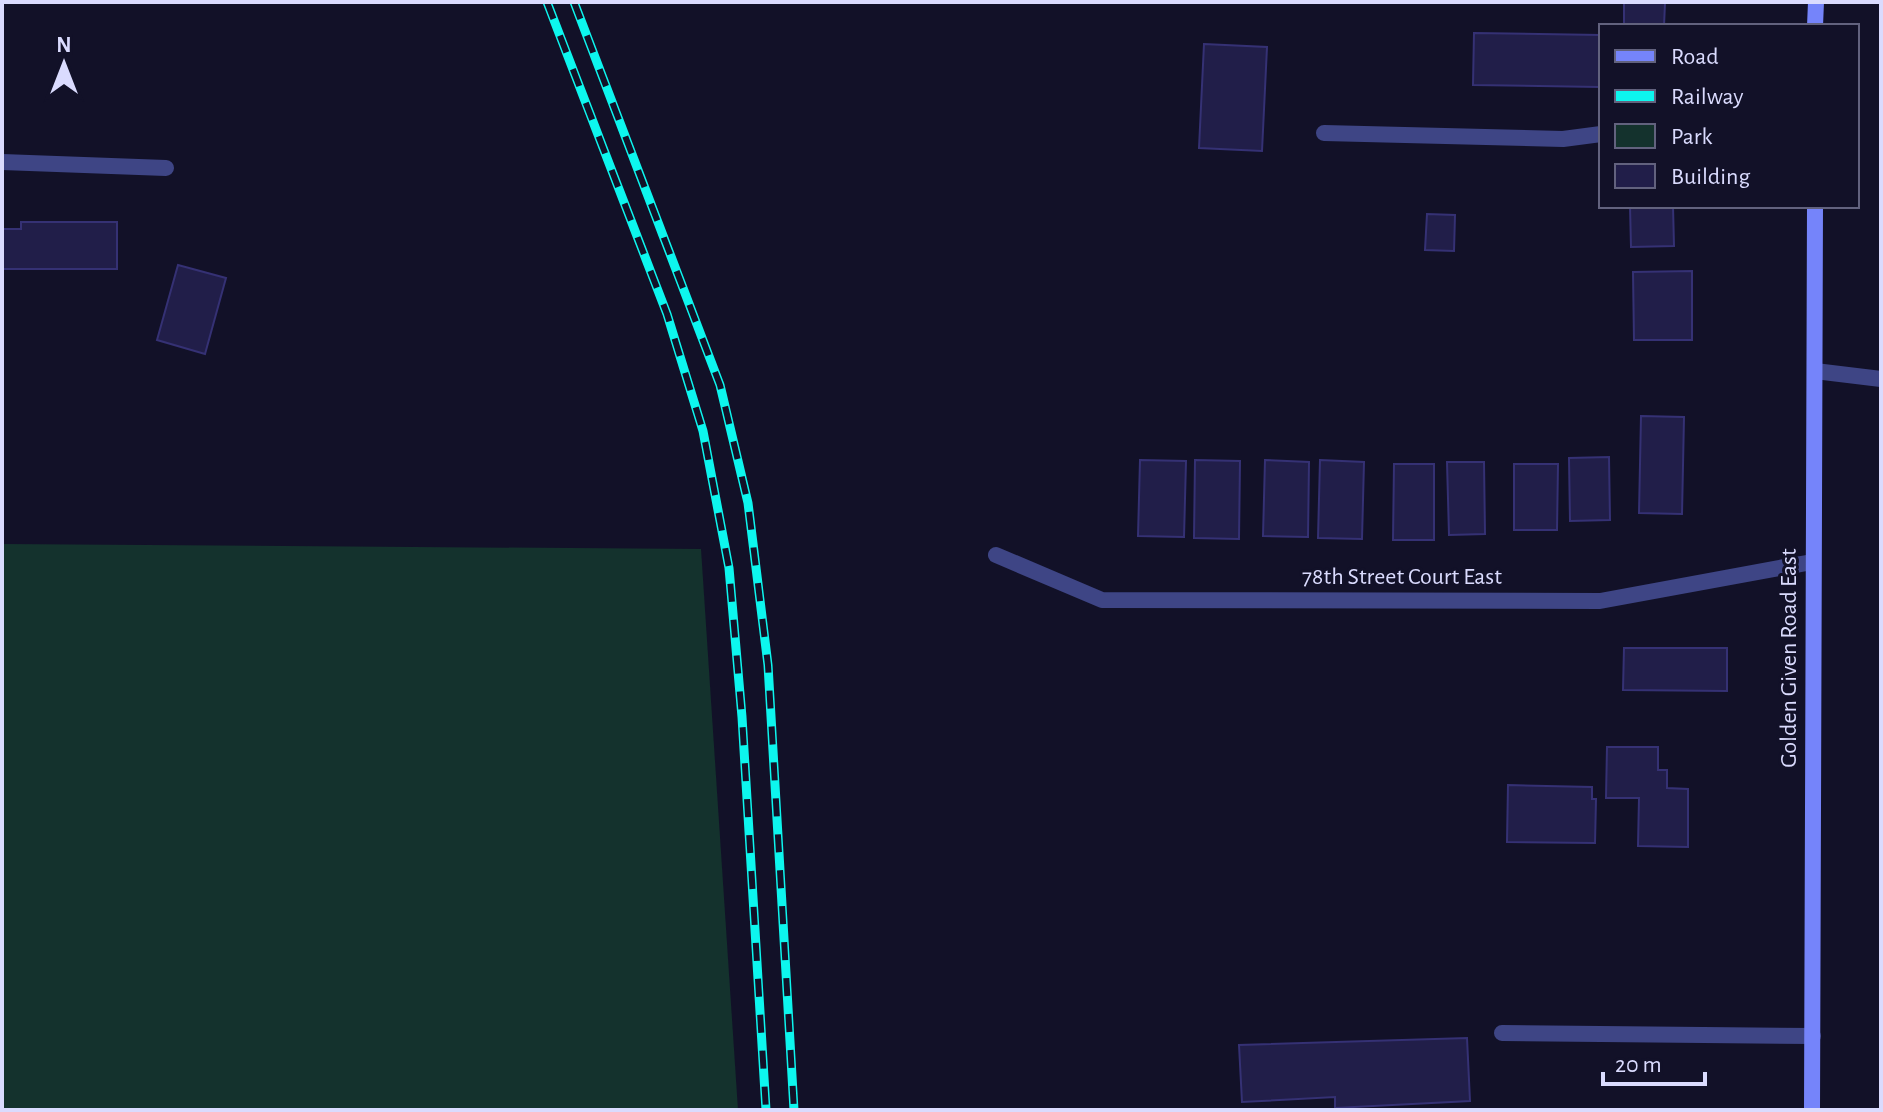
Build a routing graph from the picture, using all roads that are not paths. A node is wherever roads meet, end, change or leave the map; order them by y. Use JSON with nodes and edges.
{"nodes":[{"id":1,"x":1816,"y":2,"type":"edge"},
{"id":2,"x":1815,"y":24,"type":"edge"},
{"id":3,"x":1324,"y":133,"type":"dead end"},
{"id":4,"x":1599,"y":134,"type":"edge"},
{"id":5,"x":2,"y":162,"type":"edge"},
{"id":6,"x":166,"y":168,"type":"dead end"},
{"id":7,"x":1815,"y":208,"type":"edge"},
{"id":8,"x":1815,"y":371,"type":"junction"},
{"id":9,"x":1881,"y":379,"type":"edge"},
{"id":10,"x":996,"y":555,"type":"dead end"},
{"id":11,"x":1812,"y":562,"type":"junction"},
{"id":12,"x":1502,"y":1033,"type":"dead end"},
{"id":13,"x":1813,"y":1036,"type":"junction"},
{"id":14,"x":1812,"y":1110,"type":"edge"}],
"edges":[{"from":1,"to":2,"type":"street"},
{"from":3,"to":4,"type":"street"},
{"from":5,"to":6,"type":"street"},
{"from":7,"to":8,"type":"street","name":"Golden Given Road East"},
{"from":8,"to":9,"type":"street"},
{"from":8,"to":11,"type":"street","name":"Golden Given Road East"},
{"from":10,"to":11,"type":"street","name":"78th Street Court East"},
{"from":11,"to":13,"type":"street","name":"Golden Given Road East"},
{"from":12,"to":13,"type":"street"},
{"from":13,"to":14,"type":"street","name":"Golden Given Road East"}]}
